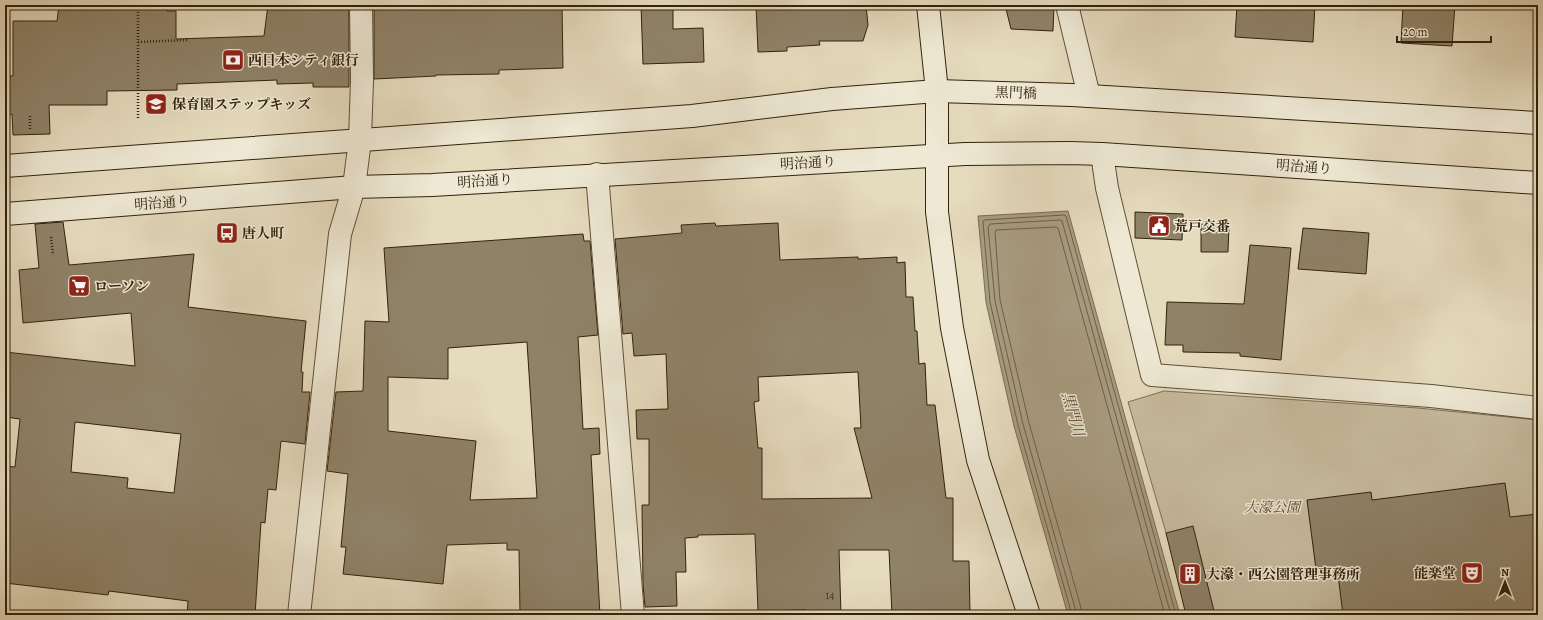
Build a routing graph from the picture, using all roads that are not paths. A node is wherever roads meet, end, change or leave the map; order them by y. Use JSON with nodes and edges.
{"nodes":[{"id":1,"x":361,"y":5,"type":"edge"},
{"id":2,"x":928,"y":5,"type":"edge"},
{"id":3,"x":1067,"y":5,"type":"edge"},
{"id":4,"x":937,"y":92,"type":"junction"},
{"id":5,"x":1080,"y":95,"type":"junction"},
{"id":6,"x":1538,"y":122,"type":"edge"},
{"id":7,"x":360,"y":140,"type":"junction"},
{"id":8,"x":1102,"y":154,"type":"junction"},
{"id":9,"x":937,"y":156,"type":"junction"},
{"id":10,"x":5,"y":166,"type":"edge"},
{"id":11,"x":597,"y":174,"type":"junction"},
{"id":12,"x":1538,"y":183,"type":"edge"},
{"id":13,"x":354,"y":187,"type":"junction"},
{"id":14,"x":5,"y":214,"type":"edge"},
{"id":15,"x":1538,"y":408,"type":"edge"},
{"id":16,"x":299,"y":615,"type":"edge"},
{"id":17,"x":633,"y":615,"type":"edge"},
{"id":18,"x":1029,"y":615,"type":"edge"}],
"edges":[{"from":1,"to":7,"type":"street"},
{"from":2,"to":4,"type":"street"},
{"from":3,"to":5,"type":"street"},
{"from":4,"to":5,"type":"street","name":"黒門橋"},
{"from":4,"to":7,"type":"street"},
{"from":4,"to":9,"type":"street"},
{"from":5,"to":6,"type":"street"},
{"from":7,"to":10,"type":"street"},
{"from":7,"to":13,"type":"street"},
{"from":8,"to":9,"type":"street","name":"明治通り"},
{"from":8,"to":12,"type":"street","name":"明治通り"},
{"from":8,"to":15,"type":"street"},
{"from":9,"to":11,"type":"street","name":"明治通り"},
{"from":9,"to":18,"type":"street"},
{"from":11,"to":13,"type":"street","name":"明治通り"},
{"from":11,"to":17,"type":"street"},
{"from":13,"to":14,"type":"street","name":"明治通り"},
{"from":13,"to":16,"type":"street"}]}
